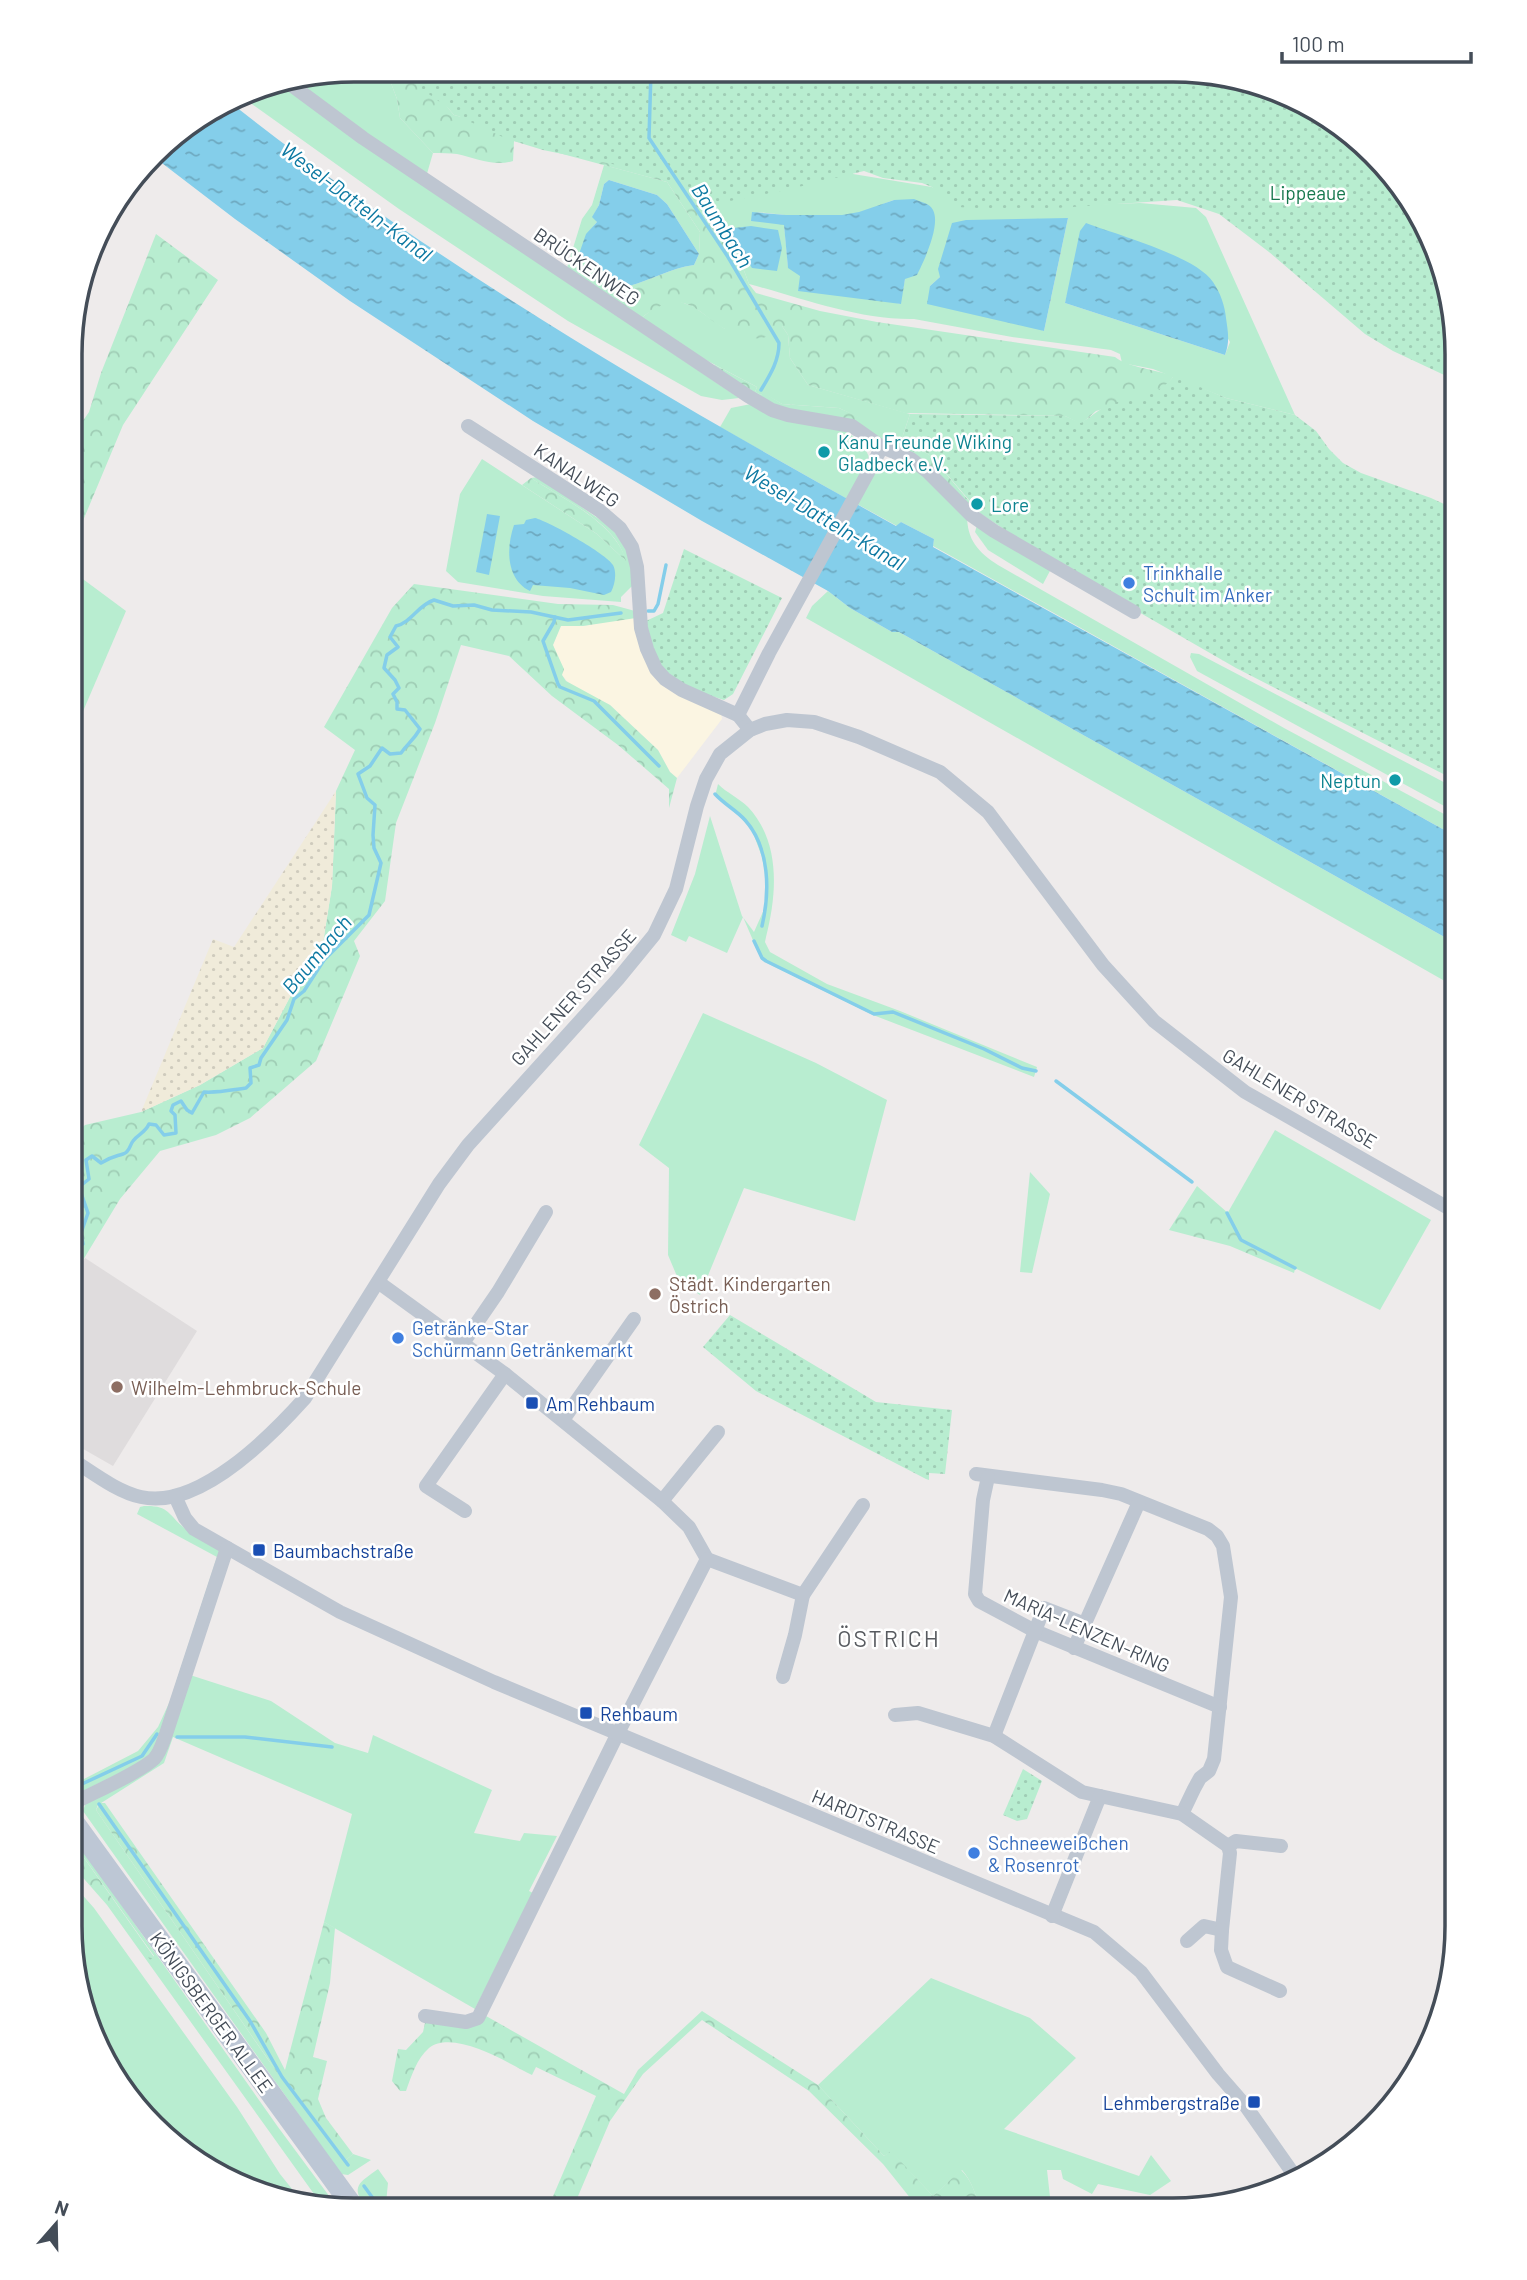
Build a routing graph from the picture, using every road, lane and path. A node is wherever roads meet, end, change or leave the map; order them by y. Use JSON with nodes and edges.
{"nodes":[{"id":1,"x":295,"y":89,"type":"edge"},
{"id":2,"x":468,"y":426,"type":"dead end"},
{"id":3,"x":882,"y":447,"type":"junction"},
{"id":4,"x":1134,"y":612,"type":"dead end"},
{"id":5,"x":738,"y":715,"type":"junction"},
{"id":6,"x":750,"y":730,"type":"junction"},
{"id":7,"x":1445,"y":1206,"type":"edge"},
{"id":8,"x":546,"y":1212,"type":"dead end"},
{"id":9,"x":378,"y":1282,"type":"junction"},
{"id":10,"x":635,"y":1319,"type":"dead end"},
{"id":11,"x":463,"y":1343,"type":"junction"},
{"id":12,"x":505,"y":1374,"type":"junction"},
{"id":13,"x":563,"y":1420,"type":"junction"},
{"id":14,"x":718,"y":1432,"type":"dead end"},
{"id":15,"x":82,"y":1465,"type":"edge"},
{"id":16,"x":175,"y":1496,"type":"junction"},
{"id":17,"x":662,"y":1501,"type":"junction"},
{"id":18,"x":1139,"y":1502,"type":"junction"},
{"id":19,"x":863,"y":1506,"type":"dead end"},
{"id":20,"x":465,"y":1511,"type":"dead end"},
{"id":21,"x":227,"y":1548,"type":"junction"},
{"id":22,"x":707,"y":1559,"type":"junction"},
{"id":23,"x":803,"y":1595,"type":"junction"},
{"id":24,"x":1085,"y":1624,"type":"junction"},
{"id":25,"x":1035,"y":1631,"type":"junction"},
{"id":26,"x":1074,"y":1648,"type":"junction"},
{"id":27,"x":783,"y":1677,"type":"dead end"},
{"id":28,"x":1220,"y":1707,"type":"junction"},
{"id":29,"x":895,"y":1715,"type":"dead end"},
{"id":30,"x":618,"y":1733,"type":"junction"},
{"id":31,"x":994,"y":1736,"type":"junction"},
{"id":32,"x":1100,"y":1796,"type":"junction"},
{"id":33,"x":82,"y":1799,"type":"edge"},
{"id":34,"x":1182,"y":1814,"type":"junction"},
{"id":35,"x":82,"y":1834,"type":"edge"},
{"id":36,"x":1228,"y":1846,"type":"junction"},
{"id":37,"x":1280,"y":1846,"type":"dead end"},
{"id":38,"x":1052,"y":1916,"type":"junction"},
{"id":39,"x":1222,"y":1930,"type":"junction"},
{"id":40,"x":1187,"y":1941,"type":"dead end"},
{"id":41,"x":1280,"y":1991,"type":"dead end"},
{"id":42,"x":425,"y":2017,"type":"dead end"},
{"id":43,"x":1291,"y":2171,"type":"edge"},
{"id":44,"x":346,"y":2198,"type":"edge"}],
"edges":[{"from":1,"to":3,"type":"street","name":"BRÜCKENWEG"},
{"from":2,"to":5,"type":"street","name":"KANALWEG"},
{"from":3,"to":4,"type":"street","name":"BRÜCKENWEG"},
{"from":3,"to":5,"type":"street"},
{"from":5,"to":6,"type":"street","name":"KANALWEG"},
{"from":6,"to":7,"type":"street","name":"GAHLENER STRASSE"},
{"from":6,"to":9,"type":"street","name":"GAHLENER STRASSE"},
{"from":8,"to":11,"type":"street"},
{"from":9,"to":11,"type":"street"},
{"from":9,"to":16,"type":"street","name":"GAHLENER STRASSE"},
{"from":10,"to":13,"type":"street"},
{"from":11,"to":12,"type":"street"},
{"from":12,"to":13,"type":"street"},
{"from":12,"to":20,"type":"street"},
{"from":13,"to":17,"type":"street"},
{"from":14,"to":17,"type":"street"},
{"from":15,"to":16,"type":"street","name":"GAHLENER STRASSE"},
{"from":16,"to":21,"type":"street","name":"HARDTSTRASSE"},
{"from":17,"to":22,"type":"street"},
{"from":18,"to":24,"type":"street"},
{"from":18,"to":25,"type":"street","name":"MARIA-LENZEN-RING"},
{"from":18,"to":28,"type":"street","name":"MARIA-LENZEN-RING"},
{"from":19,"to":23,"type":"street"},
{"from":21,"to":30,"type":"street","name":"HARDTSTRASSE"},
{"from":21,"to":33,"type":"street"},
{"from":22,"to":23,"type":"street"},
{"from":22,"to":30,"type":"street"},
{"from":23,"to":27,"type":"street"},
{"from":24,"to":25,"type":"street"},
{"from":24,"to":26,"type":"street"},
{"from":25,"to":26,"type":"street","name":"MARIA-LENZEN-RING"},
{"from":25,"to":31,"type":"street"},
{"from":26,"to":28,"type":"street","name":"MARIA-LENZEN-RING"},
{"from":28,"to":34,"type":"street","name":"MARIA-LENZEN-RING"},
{"from":29,"to":31,"type":"street"},
{"from":30,"to":38,"type":"street","name":"HARDTSTRASSE"},
{"from":30,"to":42,"type":"street"},
{"from":31,"to":32,"type":"street"},
{"from":32,"to":34,"type":"street"},
{"from":32,"to":38,"type":"street"},
{"from":34,"to":36,"type":"street"},
{"from":35,"to":44,"type":"main road","name":"KÖNIGSBERGER ALLEE"},
{"from":36,"to":37,"type":"street"},
{"from":36,"to":39,"type":"street"},
{"from":38,"to":43,"type":"street","name":"HARDTSTRASSE"},
{"from":39,"to":40,"type":"street"},
{"from":39,"to":41,"type":"street"}]}
